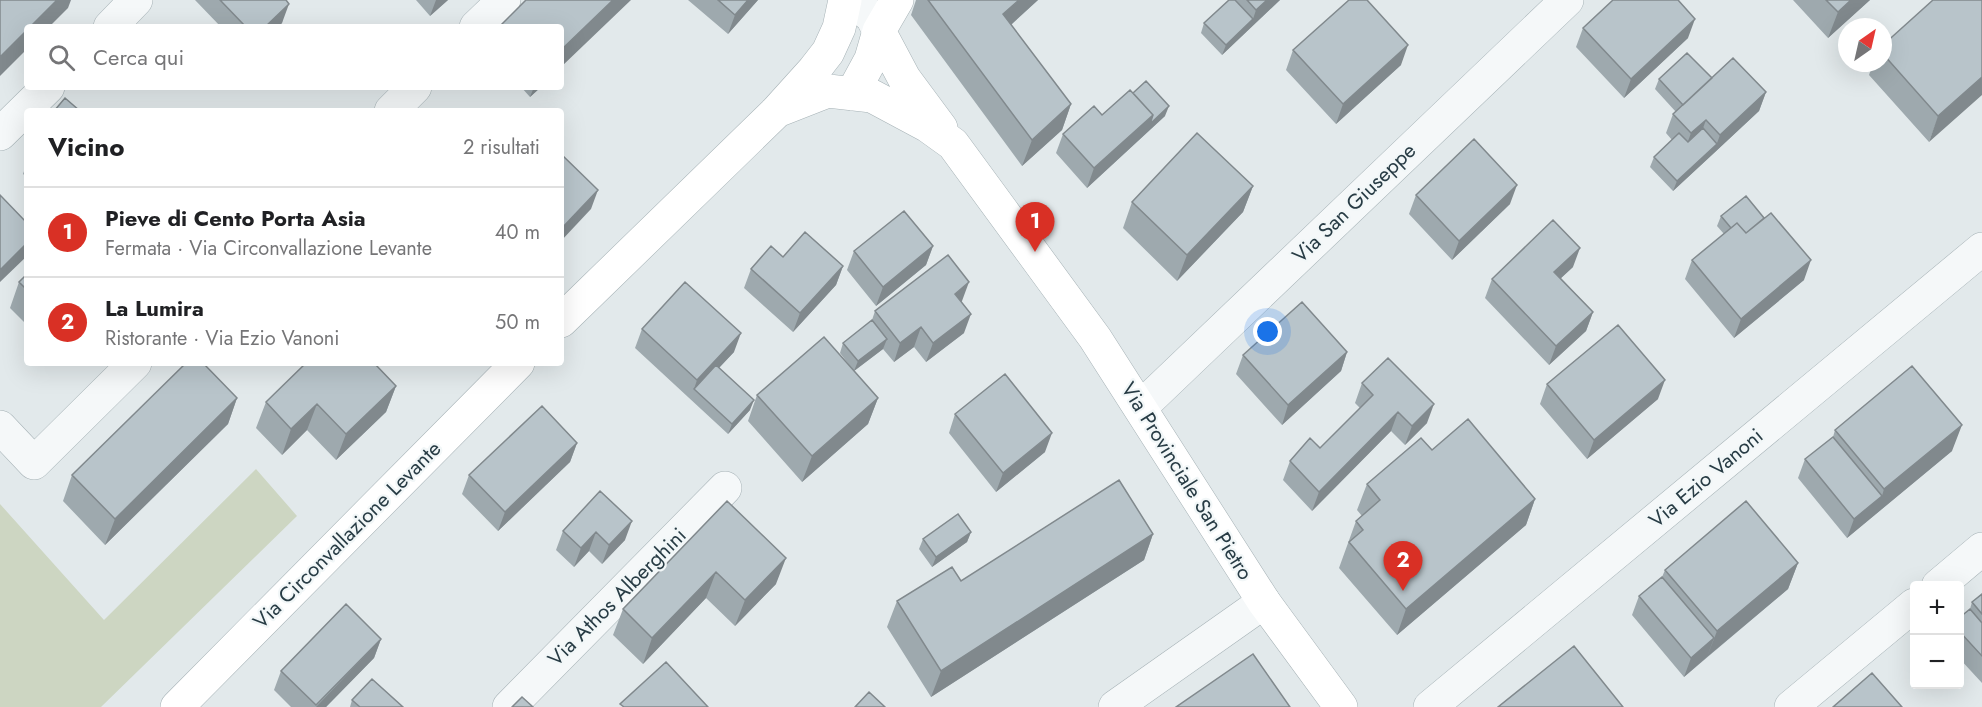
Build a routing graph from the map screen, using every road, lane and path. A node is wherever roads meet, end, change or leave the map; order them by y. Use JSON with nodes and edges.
{"nodes":[{"id":1,"x":504,"y":0,"type":"edge"},
{"id":2,"x":897,"y":0,"type":"edge"},
{"id":3,"x":1567,"y":0,"type":"edge"},
{"id":4,"x":845,"y":9,"type":"edge"},
{"id":5,"x":479,"y":24,"type":"edge"},
{"id":6,"x":879,"y":31,"type":"junction"},
{"id":7,"x":45,"y":90,"type":"edge"},
{"id":8,"x":413,"y":90,"type":"edge"},
{"id":9,"x":852,"y":94,"type":"junction"},
{"id":10,"x":27,"y":108,"type":"edge"},
{"id":11,"x":394,"y":108,"type":"edge"},
{"id":12,"x":24,"y":110,"type":"edge"},
{"id":13,"x":777,"y":111,"type":"junction"},
{"id":14,"x":0,"y":134,"type":"edge"},
{"id":15,"x":953,"y":144,"type":"junction"},
{"id":16,"x":1982,"y":249,"type":"edge"},
{"id":17,"x":564,"y":318,"type":"edge"},
{"id":18,"x":132,"y":366,"type":"edge"},
{"id":19,"x":515,"y":366,"type":"edge"},
{"id":20,"x":1141,"y":407,"type":"junction"},
{"id":21,"x":0,"y":427,"type":"edge"},
{"id":22,"x":725,"y":488,"type":"dead end"},
{"id":23,"x":1982,"y":549,"type":"edge"},
{"id":24,"x":1943,"y":581,"type":"edge"},
{"id":25,"x":1264,"y":602,"type":"junction"},
{"id":26,"x":1910,"y":608,"type":"edge"},
{"id":27,"x":177,"y":707,"type":"edge"},
{"id":28,"x":509,"y":707,"type":"edge"},
{"id":29,"x":1115,"y":707,"type":"edge"},
{"id":30,"x":1341,"y":707,"type":"edge"},
{"id":31,"x":1430,"y":707,"type":"edge"},
{"id":32,"x":1791,"y":707,"type":"edge"}],
"edges":[{"from":1,"to":5,"type":"street"},
{"from":2,"to":6,"type":"main road"},
{"from":3,"to":20,"type":"street","name":"Via San Giuseppe"},
{"from":4,"to":6,"type":"street"},
{"from":4,"to":9,"type":"main road"},
{"from":4,"to":13,"type":"main road"},
{"from":6,"to":9,"type":"main road"},
{"from":6,"to":15,"type":"main road"},
{"from":7,"to":10,"type":"street"},
{"from":8,"to":11,"type":"street"},
{"from":9,"to":13,"type":"main road"},
{"from":9,"to":15,"type":"main road"},
{"from":12,"to":14,"type":"street"},
{"from":13,"to":17,"type":"main road"},
{"from":15,"to":20,"type":"main road","name":"Via Provinciale San Pietro"},
{"from":16,"to":31,"type":"street","name":"Via Ezio Vanoni"},
{"from":18,"to":21,"type":"street"},
{"from":19,"to":27,"type":"main road","name":"Via Circonvallazione Levante"},
{"from":20,"to":25,"type":"main road","name":"Via Provinciale San Pietro"},
{"from":22,"to":28,"type":"street","name":"Via Athos Alberghini"},
{"from":23,"to":24,"type":"street"},
{"from":25,"to":29,"type":"street"},
{"from":25,"to":30,"type":"main road","name":"Via Provinciale San Pietro"},
{"from":26,"to":32,"type":"street"}]}
